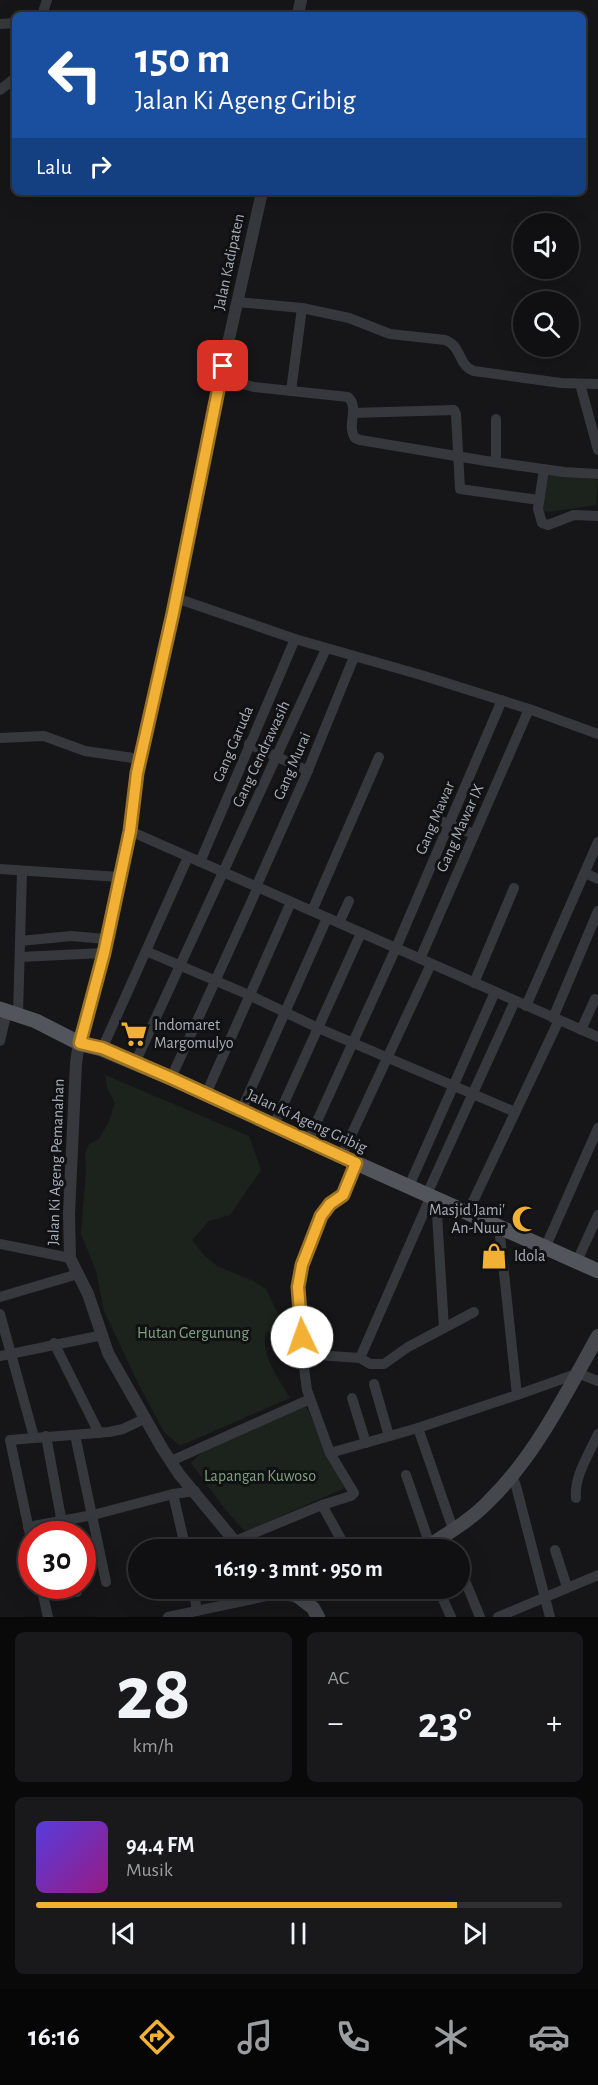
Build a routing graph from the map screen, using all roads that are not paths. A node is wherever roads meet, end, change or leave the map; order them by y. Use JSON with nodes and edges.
{"nodes":[{"id":1,"x":12,"y":80,"type":"edge"},
{"id":2,"x":0,"y":90,"type":"edge"},
{"id":3,"x":261,"y":195,"type":"edge"},
{"id":4,"x":237,"y":302,"type":"junction"},
{"id":5,"x":302,"y":308,"type":"junction"},
{"id":6,"x":220,"y":378,"type":"junction"},
{"id":7,"x":580,"y":384,"type":"junction"},
{"id":8,"x":598,"y":384,"type":"edge"},
{"id":9,"x":291,"y":391,"type":"junction"},
{"id":10,"x":352,"y":412,"type":"junction"},
{"id":11,"x":496,"y":419,"type":"dead end"},
{"id":12,"x":598,"y":450,"type":"edge"},
{"id":13,"x":457,"y":455,"type":"junction"},
{"id":14,"x":496,"y":462,"type":"junction"},
{"id":15,"x":544,"y":469,"type":"junction"},
{"id":16,"x":598,"y":474,"type":"edge"},
{"id":17,"x":539,"y":500,"type":"junction"},
{"id":18,"x":598,"y":516,"type":"edge"},
{"id":19,"x":176,"y":598,"type":"junction"},
{"id":20,"x":295,"y":639,"type":"junction"},
{"id":21,"x":326,"y":649,"type":"junction"},
{"id":22,"x":354,"y":657,"type":"junction"},
{"id":23,"x":502,"y":700,"type":"junction"},
{"id":24,"x":529,"y":709,"type":"junction"},
{"id":25,"x":598,"y":734,"type":"edge"},
{"id":26,"x":0,"y":735,"type":"edge"},
{"id":27,"x":249,"y":744,"type":"junction"},
{"id":28,"x":276,"y":757,"type":"junction"},
{"id":29,"x":379,"y":757,"type":"dead end"},
{"id":30,"x":140,"y":759,"type":"junction"},
{"id":31,"x":308,"y":771,"type":"junction"},
{"id":32,"x":444,"y":822,"type":"junction"},
{"id":33,"x":130,"y":831,"type":"junction"},
{"id":34,"x":474,"y":834,"type":"junction"},
{"id":35,"x":598,"y":842,"type":"edge"},
{"id":36,"x":188,"y":857,"type":"junction"},
{"id":37,"x":200,"y":862,"type":"junction"},
{"id":38,"x":0,"y":868,"type":"edge"},
{"id":39,"x":22,"y":871,"type":"junction"},
{"id":40,"x":224,"y":872,"type":"junction"},
{"id":41,"x":585,"y":873,"type":"junction"},
{"id":42,"x":119,"y":877,"type":"junction"},
{"id":43,"x":598,"y":879,"type":"edge"},
{"id":44,"x":257,"y":887,"type":"junction"},
{"id":45,"x":514,"y":888,"type":"dead end"},
{"id":46,"x":349,"y":901,"type":"dead end"},
{"id":47,"x":291,"y":902,"type":"junction"},
{"id":48,"x":312,"y":911,"type":"junction"},
{"id":49,"x":598,"y":911,"type":"edge"},
{"id":50,"x":327,"y":918,"type":"junction"},
{"id":51,"x":339,"y":923,"type":"junction"},
{"id":52,"x":361,"y":933,"type":"junction"},
{"id":53,"x":106,"y":939,"type":"junction"},
{"id":54,"x":20,"y":941,"type":"junction"},
{"id":55,"x":396,"y":948,"type":"junction"},
{"id":56,"x":146,"y":951,"type":"junction"},
{"id":57,"x":104,"y":953,"type":"junction"},
{"id":58,"x":20,"y":957,"type":"junction"},
{"id":59,"x":420,"y":959,"type":"junction"},
{"id":60,"x":431,"y":964,"type":"junction"},
{"id":61,"x":181,"y":966,"type":"junction"},
{"id":62,"x":215,"y":981,"type":"junction"},
{"id":63,"x":474,"y":983,"type":"junction"},
{"id":64,"x":495,"y":992,"type":"junction"},
{"id":65,"x":249,"y":995,"type":"junction"},
{"id":66,"x":595,"y":999,"type":"dead end"},
{"id":67,"x":520,"y":1003,"type":"junction"},
{"id":68,"x":8,"y":1012,"type":"edge"},
{"id":69,"x":285,"y":1012,"type":"junction"},
{"id":70,"x":556,"y":1019,"type":"junction"},
{"id":71,"x":318,"y":1028,"type":"junction"},
{"id":72,"x":581,"y":1030,"type":"junction"},
{"id":73,"x":598,"y":1037,"type":"edge"},
{"id":74,"x":0,"y":1041,"type":"edge"},
{"id":75,"x":353,"y":1042,"type":"junction"},
{"id":76,"x":79,"y":1045,"type":"junction"},
{"id":77,"x":102,"y":1048,"type":"junction"},
{"id":78,"x":386,"y":1057,"type":"junction"},
{"id":79,"x":135,"y":1063,"type":"junction"},
{"id":80,"x":171,"y":1078,"type":"junction"},
{"id":81,"x":454,"y":1086,"type":"junction"},
{"id":82,"x":206,"y":1094,"type":"junction"},
{"id":83,"x":474,"y":1094,"type":"junction"},
{"id":84,"x":241,"y":1110,"type":"junction"},
{"id":85,"x":514,"y":1112,"type":"junction"},
{"id":86,"x":274,"y":1125,"type":"junction"},
{"id":87,"x":598,"y":1128,"type":"edge"},
{"id":88,"x":308,"y":1141,"type":"junction"},
{"id":89,"x":341,"y":1156,"type":"junction"},
{"id":90,"x":356,"y":1163,"type":"junction"},
{"id":91,"x":409,"y":1186,"type":"junction"},
{"id":92,"x":431,"y":1196,"type":"junction"},
{"id":93,"x":468,"y":1212,"type":"junction"},
{"id":94,"x":598,"y":1215,"type":"edge"},
{"id":95,"x":499,"y":1226,"type":"junction"},
{"id":96,"x":0,"y":1244,"type":"edge"},
{"id":97,"x":545,"y":1248,"type":"junction"},
{"id":98,"x":70,"y":1258,"type":"junction"},
{"id":99,"x":577,"y":1261,"type":"junction"},
{"id":100,"x":598,"y":1271,"type":"edge"},
{"id":101,"x":78,"y":1274,"type":"junction"},
{"id":102,"x":0,"y":1297,"type":"edge"},
{"id":103,"x":474,"y":1312,"type":"dead end"},
{"id":104,"x":0,"y":1314,"type":"edge"},
{"id":105,"x":444,"y":1328,"type":"junction"},
{"id":106,"x":103,"y":1335,"type":"junction"},
{"id":107,"x":598,"y":1336,"type":"edge"},
{"id":108,"x":54,"y":1343,"type":"junction"},
{"id":109,"x":12,"y":1353,"type":"junction"},
{"id":110,"x":303,"y":1354,"type":"junction"},
{"id":111,"x":0,"y":1356,"type":"edge"},
{"id":112,"x":360,"y":1358,"type":"junction"},
{"id":113,"x":577,"y":1374,"type":"junction"},
{"id":114,"x":598,"y":1381,"type":"edge"},
{"id":115,"x":374,"y":1384,"type":"dead end"},
{"id":116,"x":517,"y":1395,"type":"junction"},
{"id":117,"x":352,"y":1398,"type":"dead end"},
{"id":118,"x":310,"y":1399,"type":"junction"},
{"id":119,"x":146,"y":1418,"type":"junction"},
{"id":120,"x":418,"y":1428,"type":"junction"},
{"id":121,"x":99,"y":1433,"type":"junction"},
{"id":122,"x":598,"y":1434,"type":"edge"},
{"id":123,"x":75,"y":1435,"type":"junction"},
{"id":124,"x":389,"y":1436,"type":"junction"},
{"id":125,"x":34,"y":1437,"type":"junction"},
{"id":126,"x":46,"y":1437,"type":"junction"},
{"id":127,"x":5,"y":1440,"type":"edge"},
{"id":128,"x":366,"y":1443,"type":"junction"},
{"id":129,"x":330,"y":1453,"type":"junction"},
{"id":130,"x":171,"y":1461,"type":"junction"},
{"id":131,"x":406,"y":1475,"type":"dead end"},
{"id":132,"x":512,"y":1476,"type":"junction"},
{"id":133,"x":195,"y":1491,"type":"junction"},
{"id":134,"x":173,"y":1494,"type":"junction"},
{"id":135,"x":576,"y":1498,"type":"dead end"},
{"id":136,"x":322,"y":1505,"type":"junction"},
{"id":137,"x":93,"y":1515,"type":"junction"},
{"id":138,"x":26,"y":1521,"type":"edge"},
{"id":139,"x":62,"y":1521,"type":"joint"},
{"id":140,"x":448,"y":1533,"type":"junction"},
{"id":141,"x":183,"y":1539,"type":"edge"},
{"id":142,"x":233,"y":1539,"type":"edge"},
{"id":143,"x":251,"y":1539,"type":"edge"},
{"id":144,"x":341,"y":1539,"type":"edge"},
{"id":145,"x":422,"y":1539,"type":"edge"},
{"id":146,"x":438,"y":1539,"type":"edge"},
{"id":147,"x":449,"y":1539,"type":"edge"},
{"id":148,"x":555,"y":1550,"type":"dead end"},
{"id":149,"x":598,"y":1575,"type":"edge"},
{"id":150,"x":106,"y":1582,"type":"dead end"},
{"id":151,"x":567,"y":1587,"type":"junction"},
{"id":152,"x":470,"y":1593,"type":"edge"},
{"id":153,"x":545,"y":1597,"type":"junction"},
{"id":154,"x":44,"y":1599,"type":"edge"},
{"id":155,"x":195,"y":1599,"type":"edge"},
{"id":156,"x":246,"y":1599,"type":"edge"},
{"id":157,"x":301,"y":1599,"type":"edge"},
{"id":158,"x":443,"y":1599,"type":"edge"},
{"id":159,"x":197,"y":1611,"type":"junction"},
{"id":160,"x":48,"y":1617,"type":"edge"},
{"id":161,"x":168,"y":1617,"type":"edge"},
{"id":162,"x":318,"y":1617,"type":"edge"},
{"id":163,"x":450,"y":1617,"type":"edge"},
{"id":164,"x":480,"y":1617,"type":"edge"},
{"id":165,"x":498,"y":1617,"type":"edge"},
{"id":166,"x":550,"y":1617,"type":"edge"}],
"edges":[{"from":1,"to":2,"type":"street"},
{"from":3,"to":4,"type":"street","name":"Jalan Kadipaten"},
{"from":4,"to":5,"type":"street"},
{"from":4,"to":6,"type":"street","name":"Jalan Kadipaten"},
{"from":5,"to":7,"type":"street"},
{"from":5,"to":9,"type":"street"},
{"from":6,"to":9,"type":"street"},
{"from":6,"to":19,"type":"street","name":"Jalan Kadipaten"},
{"from":7,"to":8,"type":"street"},
{"from":7,"to":12,"type":"street"},
{"from":9,"to":10,"type":"street"},
{"from":10,"to":13,"type":"street"},
{"from":10,"to":13,"type":"street"},
{"from":11,"to":14,"type":"street"},
{"from":13,"to":14,"type":"street"},
{"from":13,"to":17,"type":"street"},
{"from":14,"to":15,"type":"street"},
{"from":15,"to":16,"type":"street"},
{"from":15,"to":17,"type":"street"},
{"from":17,"to":18,"type":"street"},
{"from":19,"to":20,"type":"street"},
{"from":19,"to":30,"type":"street","name":"Jalan Kadipaten"},
{"from":20,"to":21,"type":"street"},
{"from":20,"to":27,"type":"street","name":"Gang Garuda"},
{"from":21,"to":22,"type":"street"},
{"from":21,"to":28,"type":"street","name":"Gang Cendrawasih"},
{"from":22,"to":23,"type":"street"},
{"from":22,"to":31,"type":"street","name":"Gang Murai"},
{"from":23,"to":24,"type":"street"},
{"from":23,"to":32,"type":"street","name":"Gang Mawar"},
{"from":24,"to":25,"type":"street"},
{"from":24,"to":34,"type":"street","name":"Gang Mawar IX"},
{"from":26,"to":30,"type":"street"},
{"from":27,"to":28,"type":"street"},
{"from":27,"to":37,"type":"street","name":"Gang Garuda"},
{"from":28,"to":31,"type":"street"},
{"from":28,"to":40,"type":"street","name":"Gang Cendrawasih"},
{"from":29,"to":48,"type":"street"},
{"from":30,"to":33,"type":"street","name":"Jalan Kadipaten"},
{"from":31,"to":44,"type":"street","name":"Gang Murai"},
{"from":32,"to":34,"type":"street"},
{"from":32,"to":55,"type":"street","name":"Gang Mawar"},
{"from":33,"to":36,"type":"street"},
{"from":33,"to":42,"type":"street","name":"Jalan Kadipaten"},
{"from":34,"to":59,"type":"street","name":"Gang Mawar IX"},
{"from":35,"to":41,"type":"street"},
{"from":36,"to":37,"type":"street"},
{"from":36,"to":56,"type":"street"},
{"from":37,"to":40,"type":"street"},
{"from":38,"to":39,"type":"street"},
{"from":39,"to":42,"type":"street"},
{"from":39,"to":54,"type":"street"},
{"from":40,"to":44,"type":"street"},
{"from":40,"to":61,"type":"street","name":"Gang Cendrawasih"},
{"from":41,"to":43,"type":"street"},
{"from":41,"to":67,"type":"street"},
{"from":42,"to":53,"type":"street","name":"Jalan Kadipaten"},
{"from":44,"to":47,"type":"street"},
{"from":44,"to":62,"type":"street","name":"Gang Murai"},
{"from":45,"to":63,"type":"street"},
{"from":46,"to":51,"type":"street"},
{"from":47,"to":48,"type":"street"},
{"from":47,"to":65,"type":"street"},
{"from":48,"to":50,"type":"street"},
{"from":49,"to":70,"type":"street"},
{"from":50,"to":51,"type":"street"},
{"from":50,"to":69,"type":"street"},
{"from":51,"to":52,"type":"street"},
{"from":52,"to":55,"type":"street"},
{"from":52,"to":71,"type":"street"},
{"from":53,"to":54,"type":"street"},
{"from":53,"to":57,"type":"street","name":"Jalan Kadipaten"},
{"from":54,"to":58,"type":"street"},
{"from":55,"to":59,"type":"street"},
{"from":55,"to":75,"type":"street","name":"Gang Mawar"},
{"from":56,"to":61,"type":"street"},
{"from":56,"to":77,"type":"street"},
{"from":57,"to":58,"type":"street"},
{"from":57,"to":76,"type":"street","name":"Jalan Kadipaten"},
{"from":58,"to":68,"type":"street"},
{"from":59,"to":60,"type":"street"},
{"from":60,"to":63,"type":"street"},
{"from":60,"to":78,"type":"street"},
{"from":61,"to":62,"type":"street"},
{"from":61,"to":79,"type":"street","name":"Gang Cendrawasih"},
{"from":62,"to":65,"type":"street"},
{"from":62,"to":80,"type":"street","name":"Gang Murai"},
{"from":63,"to":64,"type":"street"},
{"from":64,"to":67,"type":"street"},
{"from":64,"to":81,"type":"street"},
{"from":65,"to":69,"type":"street"},
{"from":65,"to":82,"type":"street"},
{"from":66,"to":72,"type":"street"},
{"from":67,"to":70,"type":"street"},
{"from":67,"to":83,"type":"street"},
{"from":68,"to":74,"type":"street"},
{"from":68,"to":76,"type":"main road","name":"Jalan Ki Ageng Gribig"},
{"from":69,"to":71,"type":"street"},
{"from":69,"to":84,"type":"street"},
{"from":70,"to":72,"type":"street"},
{"from":70,"to":85,"type":"street"},
{"from":71,"to":75,"type":"street"},
{"from":71,"to":86,"type":"street"},
{"from":72,"to":73,"type":"street"},
{"from":75,"to":78,"type":"street"},
{"from":75,"to":88,"type":"street","name":"Gang Mawar"},
{"from":76,"to":77,"type":"main road","name":"Jalan Ki Ageng Gribig"},
{"from":76,"to":98,"type":"street","name":"Jalan Ki Ageng Pemanahan"},
{"from":77,"to":79,"type":"main road","name":"Jalan Ki Ageng Gribig"},
{"from":78,"to":81,"type":"street"},
{"from":78,"to":89,"type":"street"},
{"from":79,"to":80,"type":"main road","name":"Jalan Ki Ageng Gribig"},
{"from":80,"to":82,"type":"main road","name":"Jalan Ki Ageng Gribig"},
{"from":81,"to":83,"type":"street"},
{"from":81,"to":91,"type":"street"},
{"from":82,"to":84,"type":"main road","name":"Jalan Ki Ageng Gribig"},
{"from":83,"to":85,"type":"street"},
{"from":83,"to":92,"type":"street"},
{"from":84,"to":86,"type":"main road","name":"Jalan Ki Ageng Gribig"},
{"from":85,"to":93,"type":"street"},
{"from":86,"to":88,"type":"main road","name":"Jalan Ki Ageng Gribig"},
{"from":87,"to":97,"type":"street"},
{"from":88,"to":89,"type":"main road","name":"Jalan Ki Ageng Gribig"},
{"from":89,"to":90,"type":"main road","name":"Jalan Ki Ageng Gribig"},
{"from":90,"to":91,"type":"main road","name":"Jalan Ki Ageng Gribig"},
{"from":90,"to":110,"type":"street"},
{"from":91,"to":92,"type":"main road","name":"Jalan Ki Ageng Gribig"},
{"from":92,"to":93,"type":"main road","name":"Jalan Ki Ageng Gribig"},
{"from":92,"to":105,"type":"street"},
{"from":92,"to":112,"type":"street"},
{"from":93,"to":95,"type":"main road","name":"Jalan Ki Ageng Gribig"},
{"from":94,"to":99,"type":"street"},
{"from":95,"to":97,"type":"main road","name":"Jalan Ki Ageng Gribig"},
{"from":95,"to":116,"type":"street"},
{"from":96,"to":98,"type":"street"},
{"from":97,"to":99,"type":"main road","name":"Jalan Ki Ageng Gribig"},
{"from":98,"to":101,"type":"street","name":"Jalan Ki Ageng Pemanahan"},
{"from":99,"to":100,"type":"main road","name":"Jalan Ki Ageng Gribig"},
{"from":101,"to":102,"type":"street"},
{"from":101,"to":106,"type":"street","name":"Jalan Ki Ageng Pemanahan"},
{"from":103,"to":105,"type":"street"},
{"from":104,"to":109,"type":"street"},
{"from":105,"to":112,"type":"street"},
{"from":106,"to":108,"type":"street"},
{"from":106,"to":119,"type":"street","name":"Jalan Ki Ageng Pemanahan"},
{"from":107,"to":113,"type":"main road"},
{"from":108,"to":109,"type":"street"},
{"from":108,"to":121,"type":"street"},
{"from":109,"to":111,"type":"street"},
{"from":109,"to":125,"type":"street"},
{"from":110,"to":112,"type":"street"},
{"from":110,"to":118,"type":"street"},
{"from":113,"to":114,"type":"street"},
{"from":113,"to":116,"type":"street"},
{"from":113,"to":132,"type":"main road"},
{"from":115,"to":124,"type":"street"},
{"from":116,"to":120,"type":"street"},
{"from":117,"to":128,"type":"street"},
{"from":118,"to":129,"type":"street"},
{"from":118,"to":130,"type":"street"},
{"from":119,"to":121,"type":"street"},
{"from":119,"to":130,"type":"street","name":"Jalan Ki Ageng Pemanahan"},
{"from":120,"to":124,"type":"street"},
{"from":120,"to":140,"type":"street"},
{"from":121,"to":123,"type":"street"},
{"from":122,"to":135,"type":"street"},
{"from":123,"to":126,"type":"street"},
{"from":123,"to":137,"type":"street"},
{"from":124,"to":128,"type":"street"},
{"from":125,"to":126,"type":"street"},
{"from":125,"to":127,"type":"street"},
{"from":126,"to":139,"type":"street"},
{"from":127,"to":138,"type":"street"},
{"from":128,"to":129,"type":"street"},
{"from":129,"to":136,"type":"street"},
{"from":130,"to":133,"type":"street","name":"Jalan Ki Ageng Pemanahan"},
{"from":131,"to":145,"type":"street"},
{"from":132,"to":140,"type":"main road"},
{"from":132,"to":153,"type":"street"},
{"from":133,"to":134,"type":"street"},
{"from":133,"to":142,"type":"street","name":"Jalan Ki Ageng Pemanahan"},
{"from":134,"to":137,"type":"street"},
{"from":134,"to":141,"type":"street"},
{"from":136,"to":143,"type":"street"},
{"from":136,"to":144,"type":"street"},
{"from":137,"to":139,"type":"street"},
{"from":137,"to":150,"type":"street"},
{"from":140,"to":146,"type":"main road"},
{"from":140,"to":147,"type":"street"},
{"from":148,"to":151,"type":"street"},
{"from":149,"to":151,"type":"street"},
{"from":151,"to":153,"type":"street"},
{"from":152,"to":164,"type":"street"},
{"from":153,"to":165,"type":"street"},
{"from":153,"to":166,"type":"street"},
{"from":154,"to":160,"type":"street"},
{"from":155,"to":159,"type":"street"},
{"from":156,"to":159,"type":"street"},
{"from":157,"to":162,"type":"main road"},
{"from":158,"to":163,"type":"street"},
{"from":159,"to":161,"type":"street"}]}
